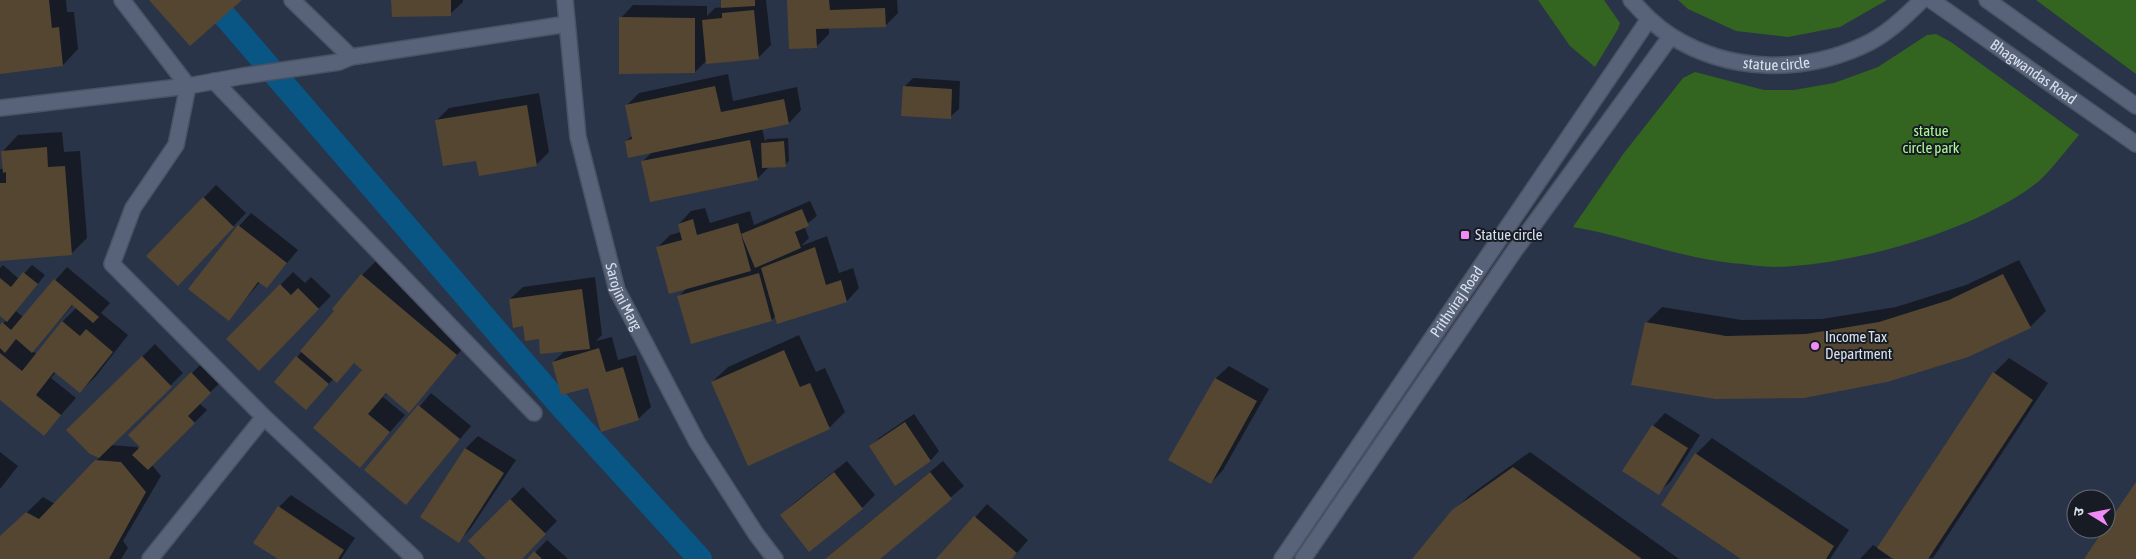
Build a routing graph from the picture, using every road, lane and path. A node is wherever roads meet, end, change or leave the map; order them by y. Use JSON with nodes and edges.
{"nodes":[{"id":1,"x":122,"y":0,"type":"edge"},
{"id":2,"x":292,"y":0,"type":"edge"},
{"id":3,"x":565,"y":0,"type":"edge"},
{"id":4,"x":1631,"y":0,"type":"edge"},
{"id":5,"x":1922,"y":0,"type":"edge"},
{"id":6,"x":1931,"y":0,"type":"edge"},
{"id":7,"x":1987,"y":0,"type":"edge"},
{"id":8,"x":1649,"y":19,"type":"junction"},
{"id":9,"x":567,"y":24,"type":"junction"},
{"id":10,"x":1671,"y":36,"type":"junction"},
{"id":11,"x":345,"y":59,"type":"junction"},
{"id":12,"x":214,"y":81,"type":"junction"},
{"id":13,"x":188,"y":86,"type":"junction"},
{"id":14,"x":2136,"y":106,"type":"edge"},
{"id":15,"x":0,"y":108,"type":"edge"},
{"id":16,"x":2136,"y":144,"type":"edge"},
{"id":17,"x":534,"y":413,"type":"dead end"},
{"id":18,"x":264,"y":417,"type":"junction"},
{"id":19,"x":150,"y":559,"type":"edge"},
{"id":20,"x":415,"y":559,"type":"edge"},
{"id":21,"x":775,"y":559,"type":"edge"},
{"id":22,"x":1282,"y":559,"type":"edge"},
{"id":23,"x":1303,"y":559,"type":"edge"}],
"edges":[{"from":1,"to":13,"type":"street"},
{"from":2,"to":11,"type":"street"},
{"from":3,"to":9,"type":"street","name":"Sarojini Marg"},
{"from":4,"to":8,"type":"street","name":"statue circle"},
{"from":5,"to":10,"type":"street","name":"statue circle"},
{"from":6,"to":16,"type":"street","name":"Bhagwandas Road"},
{"from":7,"to":14,"type":"street","name":"Bhagwandas Road"},
{"from":8,"to":10,"type":"street","name":"statue circle"},
{"from":8,"to":22,"type":"street","name":"Prithviraj Road"},
{"from":9,"to":11,"type":"street"},
{"from":9,"to":21,"type":"street","name":"Sarojini Marg"},
{"from":10,"to":23,"type":"street","name":"Prithviraj Road"},
{"from":11,"to":12,"type":"street"},
{"from":12,"to":13,"type":"street"},
{"from":12,"to":17,"type":"street"},
{"from":13,"to":15,"type":"street"},
{"from":13,"to":18,"type":"street"},
{"from":18,"to":19,"type":"street"},
{"from":18,"to":20,"type":"street"}]}
